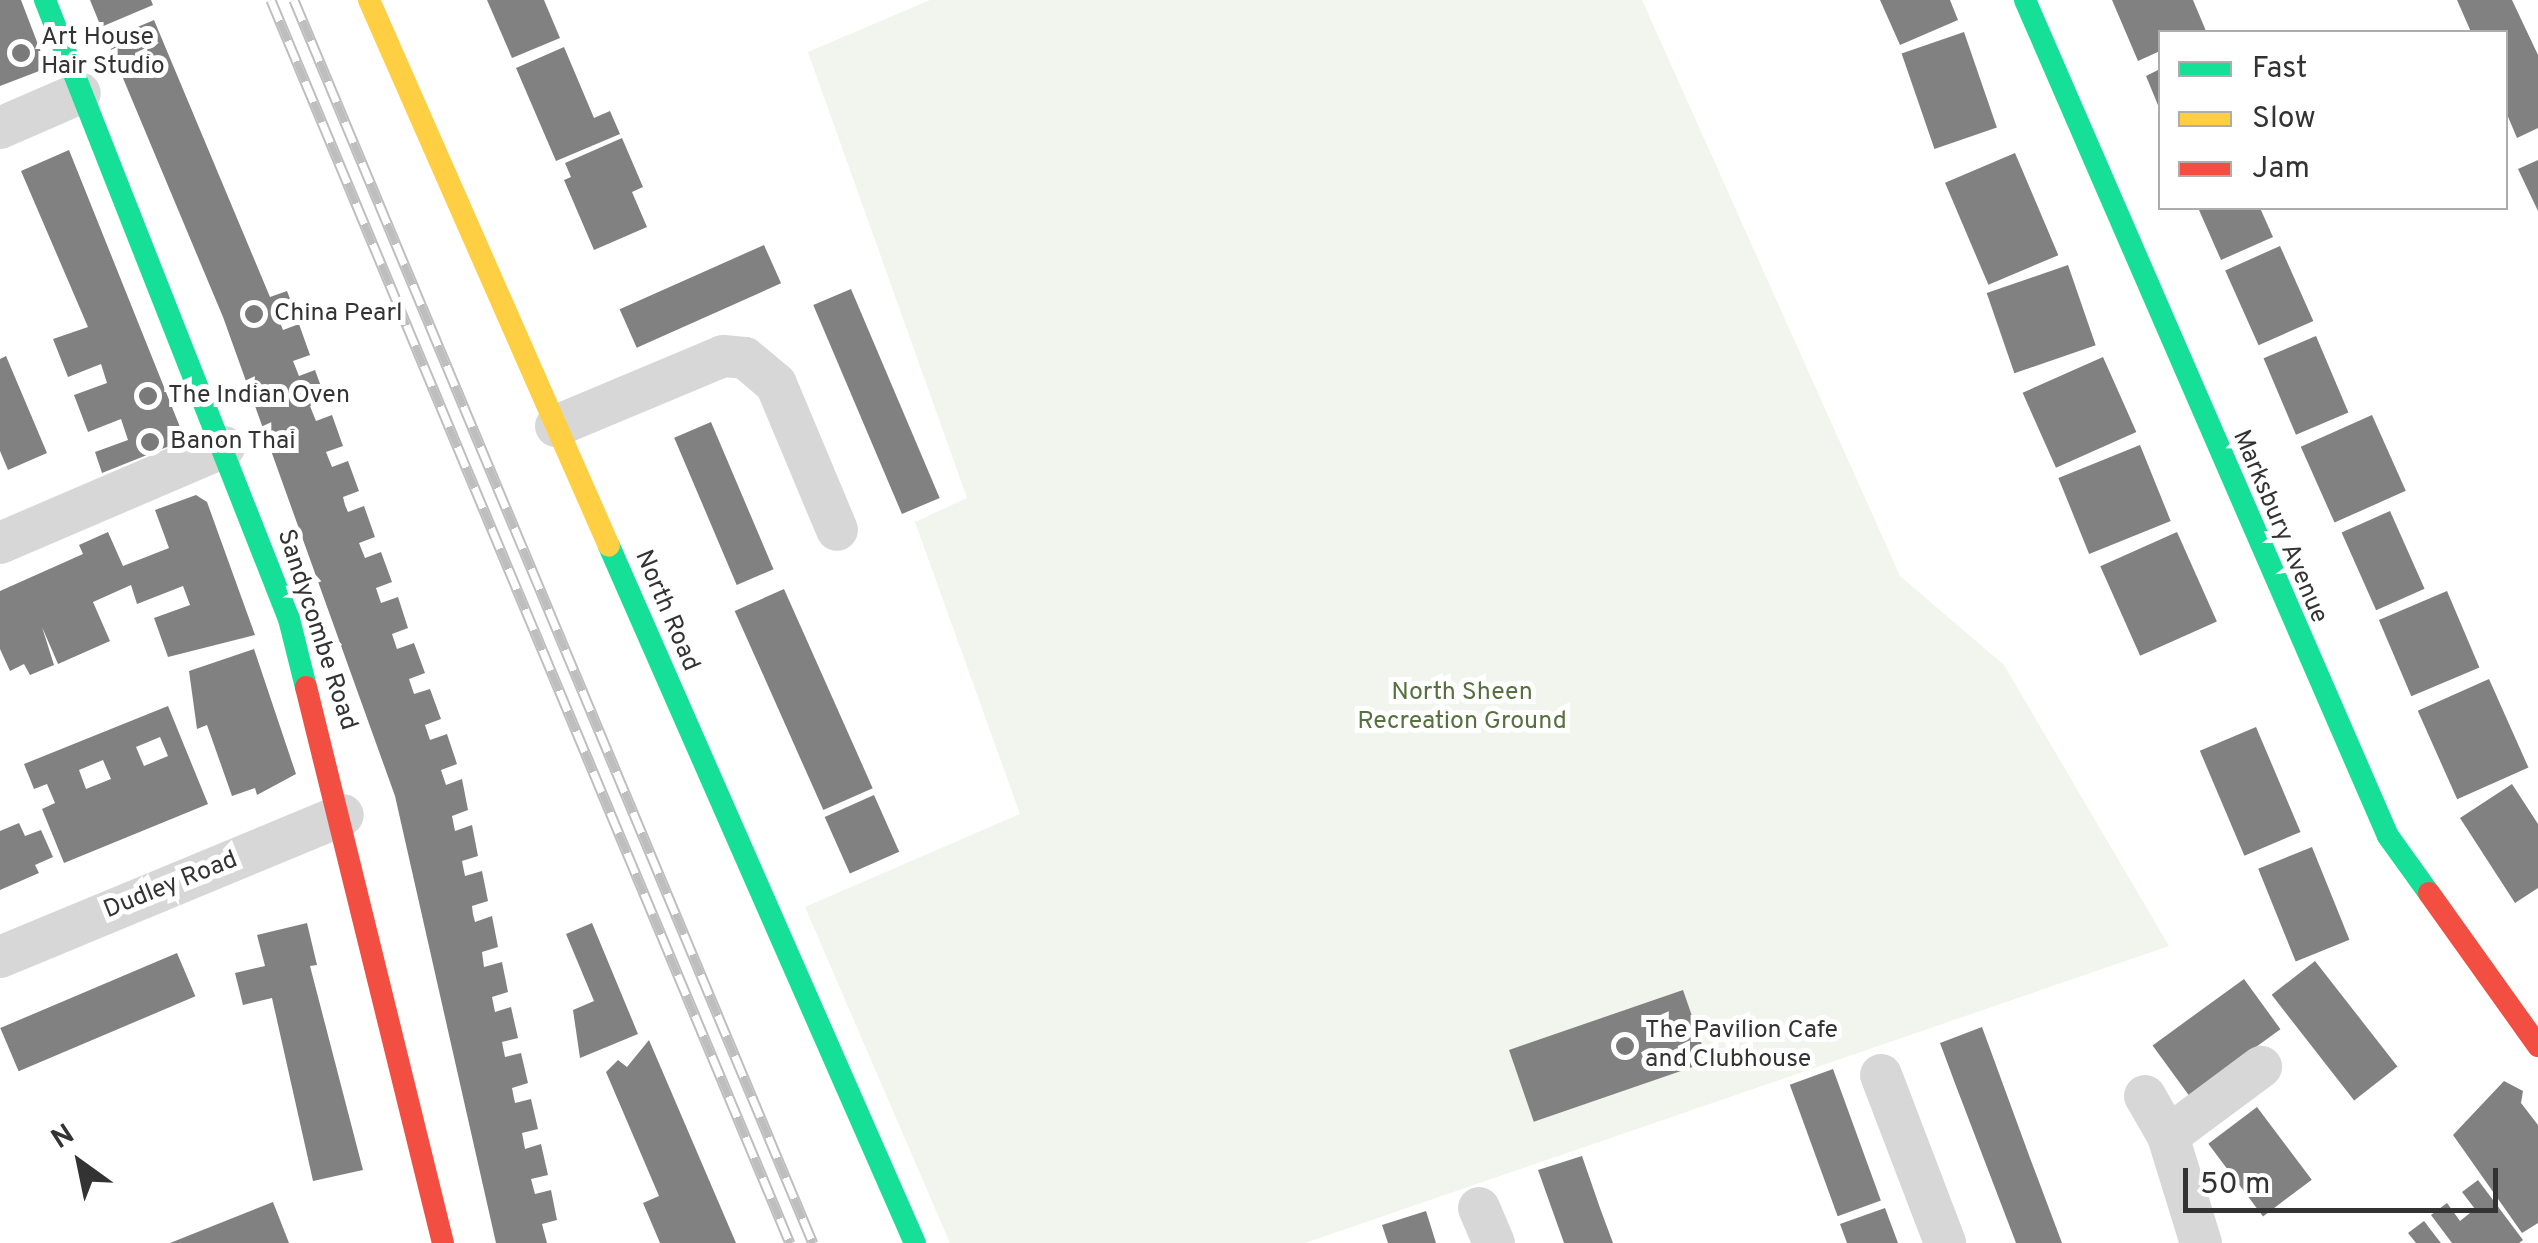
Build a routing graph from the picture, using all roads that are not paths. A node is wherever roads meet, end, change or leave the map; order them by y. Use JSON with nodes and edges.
{"nodes":[{"id":1,"x":46,"y":0,"type":"edge"},
{"id":2,"x":369,"y":0,"type":"edge"},
{"id":3,"x":2025,"y":0,"type":"edge"},
{"id":4,"x":80,"y":93,"type":"junction"},
{"id":5,"x":0,"y":128,"type":"edge"},
{"id":6,"x":556,"y":426,"type":"junction"},
{"id":7,"x":224,"y":447,"type":"junction"},
{"id":8,"x":837,"y":530,"type":"dead end"},
{"id":9,"x":0,"y":543,"type":"edge"},
{"id":10,"x":343,"y":815,"type":"junction"},
{"id":11,"x":0,"y":957,"type":"edge"},
{"id":12,"x":2538,"y":1046,"type":"edge"},
{"id":13,"x":2261,"y":1068,"type":"dead end"},
{"id":14,"x":1881,"y":1076,"type":"dead end"},
{"id":15,"x":2145,"y":1096,"type":"dead end"},
{"id":16,"x":2168,"y":1136,"type":"junction"},
{"id":17,"x":443,"y":1243,"type":"edge"},
{"id":18,"x":915,"y":1243,"type":"edge"},
{"id":19,"x":1945,"y":1243,"type":"edge"},
{"id":20,"x":2201,"y":1243,"type":"edge"}],
"edges":[{"from":1,"to":4,"type":"street","name":"Sandycombe Road"},
{"from":2,"to":6,"type":"street","name":"North Road"},
{"from":3,"to":12,"type":"street","name":"Marksbury Avenue"},
{"from":4,"to":5,"type":"street"},
{"from":4,"to":7,"type":"street","name":"Sandycombe Road"},
{"from":6,"to":8,"type":"street"},
{"from":6,"to":18,"type":"street","name":"North Road"},
{"from":7,"to":9,"type":"street"},
{"from":7,"to":10,"type":"street","name":"Sandycombe Road"},
{"from":10,"to":11,"type":"street","name":"Dudley Road"},
{"from":10,"to":17,"type":"street","name":"Sandycombe Road"},
{"from":13,"to":16,"type":"street"},
{"from":14,"to":19,"type":"street"},
{"from":15,"to":16,"type":"street"},
{"from":16,"to":20,"type":"street"}]}
